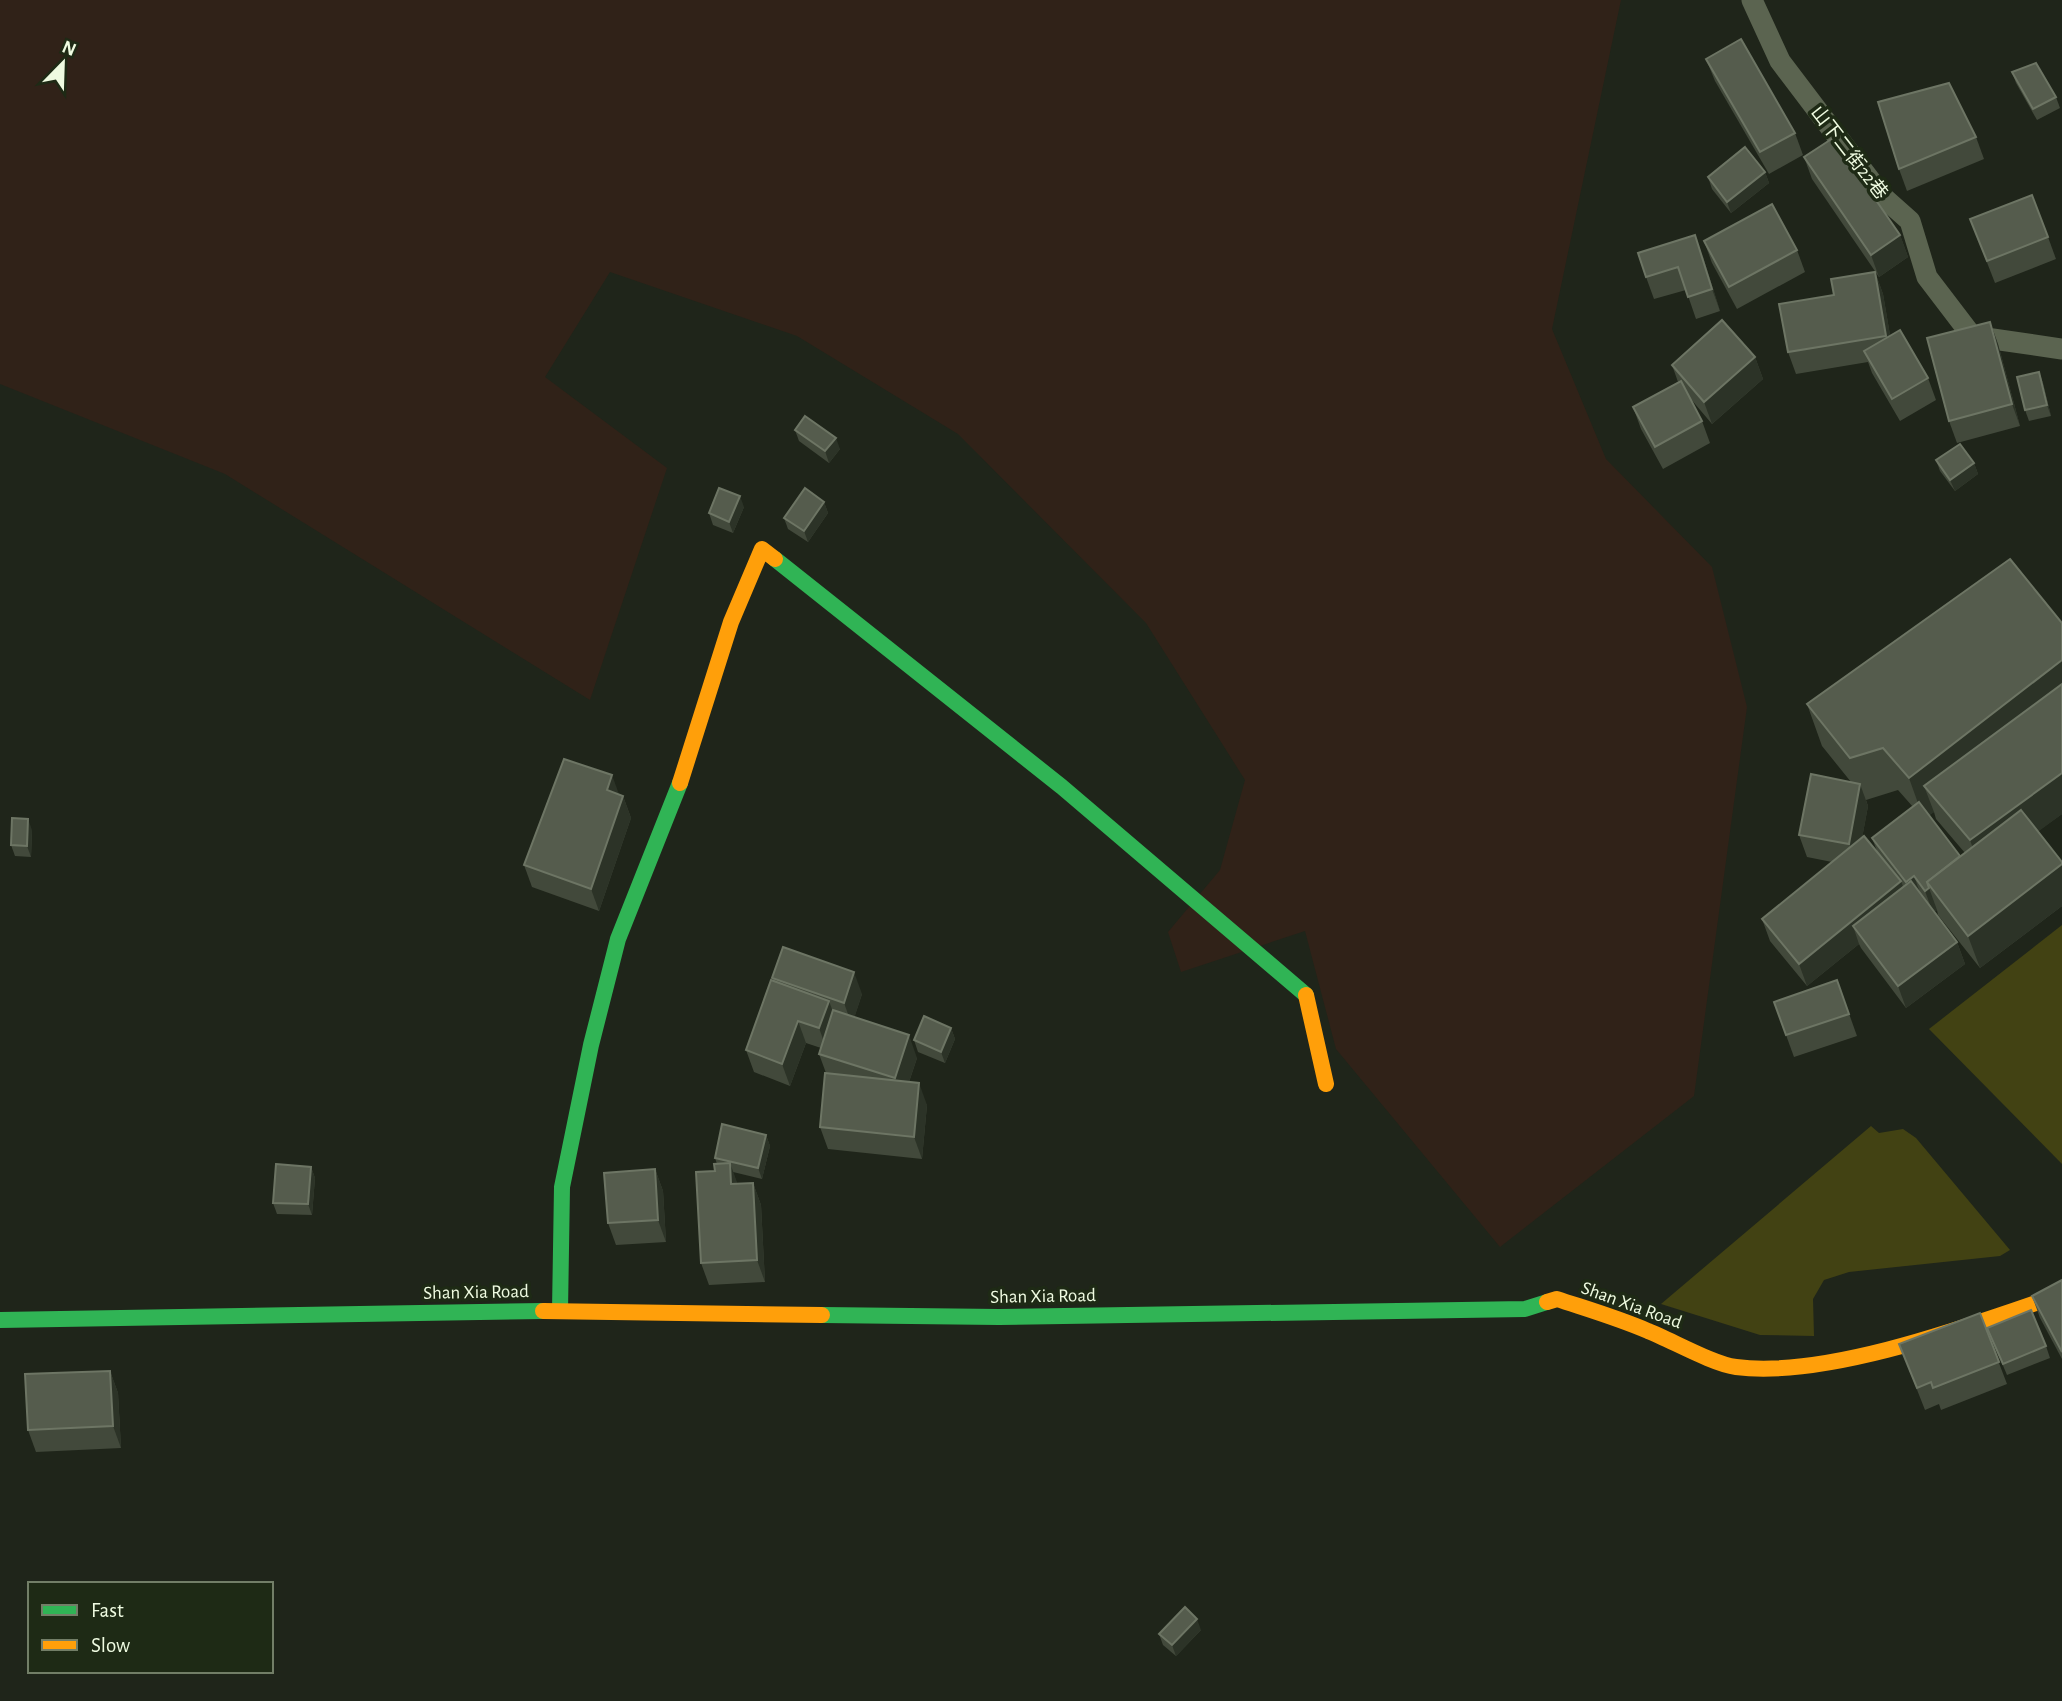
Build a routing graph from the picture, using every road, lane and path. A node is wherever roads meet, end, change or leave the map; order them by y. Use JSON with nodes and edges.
{"nodes":[{"id":1,"x":1752,"y":0,"type":"edge"},
{"id":2,"x":2062,"y":349,"type":"edge"},
{"id":3,"x":1326,"y":1084,"type":"dead end"},
{"id":4,"x":2062,"y":1294,"type":"edge"},
{"id":5,"x":560,"y":1311,"type":"junction"},
{"id":6,"x":0,"y":1320,"type":"edge"}],
"edges":[{"from":1,"to":2,"type":"lane","name":"山下二街22巷"},
{"from":3,"to":5,"type":"street"},
{"from":4,"to":5,"type":"street","name":"Shan Xia Road"},
{"from":5,"to":6,"type":"street","name":"Shan Xia Road"}]}
